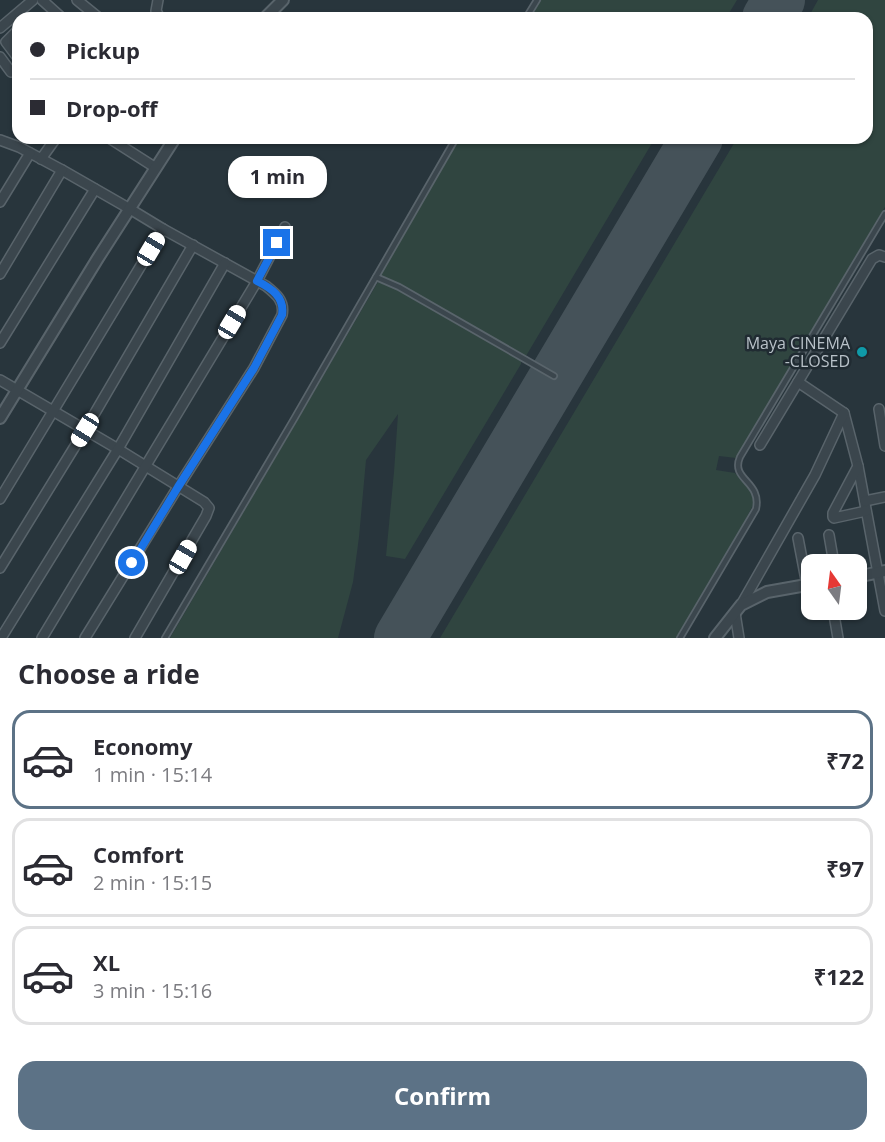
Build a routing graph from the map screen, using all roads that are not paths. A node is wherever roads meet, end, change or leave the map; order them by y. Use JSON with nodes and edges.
{"nodes":[{"id":1,"x":33,"y":0,"type":"edge"},
{"id":2,"x":42,"y":0,"type":"edge"},
{"id":3,"x":77,"y":0,"type":"edge"},
{"id":4,"x":283,"y":0,"type":"edge"},
{"id":5,"x":19,"y":12,"type":"edge"},
{"id":6,"x":55,"y":12,"type":"edge"},
{"id":7,"x":92,"y":12,"type":"edge"},
{"id":8,"x":271,"y":12,"type":"edge"},
{"id":9,"x":12,"y":18,"type":"edge"},
{"id":10,"x":0,"y":28,"type":"edge"},
{"id":11,"x":0,"y":57,"type":"edge"},
{"id":12,"x":11,"y":72,"type":"dead end"},
{"id":13,"x":0,"y":140,"type":"edge"},
{"id":14,"x":52,"y":144,"type":"edge"},
{"id":15,"x":118,"y":144,"type":"edge"},
{"id":16,"x":171,"y":144,"type":"edge"},
{"id":17,"x":453,"y":144,"type":"edge"},
{"id":18,"x":30,"y":153,"type":"junction"},
{"id":19,"x":41,"y":159,"type":"junction"},
{"id":20,"x":156,"y":168,"type":"junction"},
{"id":21,"x":62,"y":170,"type":"junction"},
{"id":22,"x":95,"y":189,"type":"junction"},
{"id":23,"x":0,"y":202,"type":"edge"},
{"id":24,"x":130,"y":209,"type":"junction"},
{"id":25,"x":885,"y":214,"type":"edge"},
{"id":26,"x":285,"y":227,"type":"dead end"},
{"id":27,"x":163,"y":229,"type":"junction"},
{"id":28,"x":193,"y":245,"type":"junction"},
{"id":29,"x":885,"y":257,"type":"edge"},
{"id":30,"x":225,"y":263,"type":"junction"},
{"id":31,"x":0,"y":274,"type":"edge"},
{"id":32,"x":375,"y":277,"type":"junction"},
{"id":33,"x":257,"y":281,"type":"junction"},
{"id":34,"x":0,"y":343,"type":"edge"},
{"id":35,"x":554,"y":376,"type":"dead end"},
{"id":36,"x":0,"y":380,"type":"edge"},
{"id":37,"x":798,"y":382,"type":"junction"},
{"id":38,"x":17,"y":390,"type":"junction"},
{"id":39,"x":879,"y":409,"type":"dead end"},
{"id":40,"x":53,"y":411,"type":"junction"},
{"id":41,"x":844,"y":413,"type":"junction"},
{"id":42,"x":0,"y":418,"type":"edge"},
{"id":43,"x":85,"y":430,"type":"junction"},
{"id":44,"x":760,"y":445,"type":"dead end"},
{"id":45,"x":885,"y":446,"type":"edge"},
{"id":46,"x":118,"y":449,"type":"junction"},
{"id":47,"x":145,"y":466,"type":"junction"},
{"id":48,"x":858,"y":466,"type":"junction"},
{"id":49,"x":178,"y":487,"type":"junction"},
{"id":50,"x":885,"y":497,"type":"edge"},
{"id":51,"x":0,"y":498,"type":"edge"},
{"id":52,"x":865,"y":506,"type":"junction"},
{"id":53,"x":829,"y":535,"type":"dead end"},
{"id":54,"x":798,"y":538,"type":"dead end"},
{"id":55,"x":802,"y":554,"type":"edge"},
{"id":56,"x":832,"y":554,"type":"edge"},
{"id":57,"x":0,"y":568,"type":"edge"},
{"id":58,"x":882,"y":572,"type":"edge"},
{"id":59,"x":867,"y":574,"type":"edge"},
{"id":60,"x":801,"y":586,"type":"edge"},
{"id":61,"x":738,"y":609,"type":"junction"},
{"id":62,"x":885,"y":611,"type":"edge"},
{"id":63,"x":835,"y":620,"type":"edge"},
{"id":64,"x":1,"y":638,"type":"edge"},
{"id":65,"x":42,"y":638,"type":"edge"},
{"id":66,"x":85,"y":638,"type":"edge"},
{"id":67,"x":135,"y":638,"type":"edge"},
{"id":68,"x":165,"y":638,"type":"edge"},
{"id":69,"x":680,"y":638,"type":"edge"},
{"id":70,"x":715,"y":638,"type":"edge"},
{"id":71,"x":739,"y":638,"type":"edge"},
{"id":72,"x":838,"y":638,"type":"edge"}],
"edges":[{"from":1,"to":5,"type":"street"},
{"from":2,"to":6,"type":"street"},
{"from":3,"to":7,"type":"street"},
{"from":4,"to":8,"type":"street"},
{"from":9,"to":10,"type":"street"},
{"from":11,"to":12,"type":"street"},
{"from":13,"to":18,"type":"street"},
{"from":14,"to":19,"type":"street"},
{"from":15,"to":20,"type":"street"},
{"from":16,"to":20,"type":"street"},
{"from":17,"to":32,"type":"lane"},
{"from":18,"to":19,"type":"street"},
{"from":18,"to":23,"type":"street"},
{"from":19,"to":21,"type":"street"},
{"from":20,"to":24,"type":"street"},
{"from":21,"to":22,"type":"street"},
{"from":21,"to":31,"type":"street"},
{"from":22,"to":24,"type":"street"},
{"from":22,"to":34,"type":"street"},
{"from":24,"to":27,"type":"street"},
{"from":24,"to":38,"type":"street"},
{"from":25,"to":69,"type":"lane"},
{"from":26,"to":33,"type":"street"},
{"from":27,"to":28,"type":"street"},
{"from":27,"to":40,"type":"street"},
{"from":28,"to":30,"type":"street"},
{"from":28,"to":43,"type":"street"},
{"from":29,"to":37,"type":"street"},
{"from":30,"to":33,"type":"street"},
{"from":30,"to":46,"type":"street"},
{"from":32,"to":35,"type":"lane"},
{"from":32,"to":68,"type":"lane"},
{"from":33,"to":47,"type":"street"},
{"from":33,"to":49,"type":"street"},
{"from":36,"to":38,"type":"street"},
{"from":37,"to":41,"type":"street"},
{"from":37,"to":44,"type":"street"},
{"from":38,"to":40,"type":"street"},
{"from":38,"to":42,"type":"street"},
{"from":39,"to":45,"type":"street"},
{"from":40,"to":43,"type":"street"},
{"from":40,"to":51,"type":"street"},
{"from":41,"to":48,"type":"street"},
{"from":41,"to":61,"type":"street"},
{"from":43,"to":46,"type":"street"},
{"from":43,"to":57,"type":"street"},
{"from":46,"to":47,"type":"street"},
{"from":46,"to":64,"type":"street"},
{"from":47,"to":49,"type":"street"},
{"from":47,"to":65,"type":"street"},
{"from":48,"to":52,"type":"street"},
{"from":48,"to":52,"type":"street"},
{"from":49,"to":66,"type":"street"},
{"from":49,"to":67,"type":"street"},
{"from":50,"to":52,"type":"street"},
{"from":52,"to":58,"type":"street"},
{"from":53,"to":56,"type":"street"},
{"from":54,"to":55,"type":"street"},
{"from":58,"to":59,"type":"street"},
{"from":58,"to":62,"type":"street"},
{"from":60,"to":61,"type":"street"},
{"from":61,"to":70,"type":"street"},
{"from":61,"to":71,"type":"street"},
{"from":63,"to":72,"type":"street"}]}
